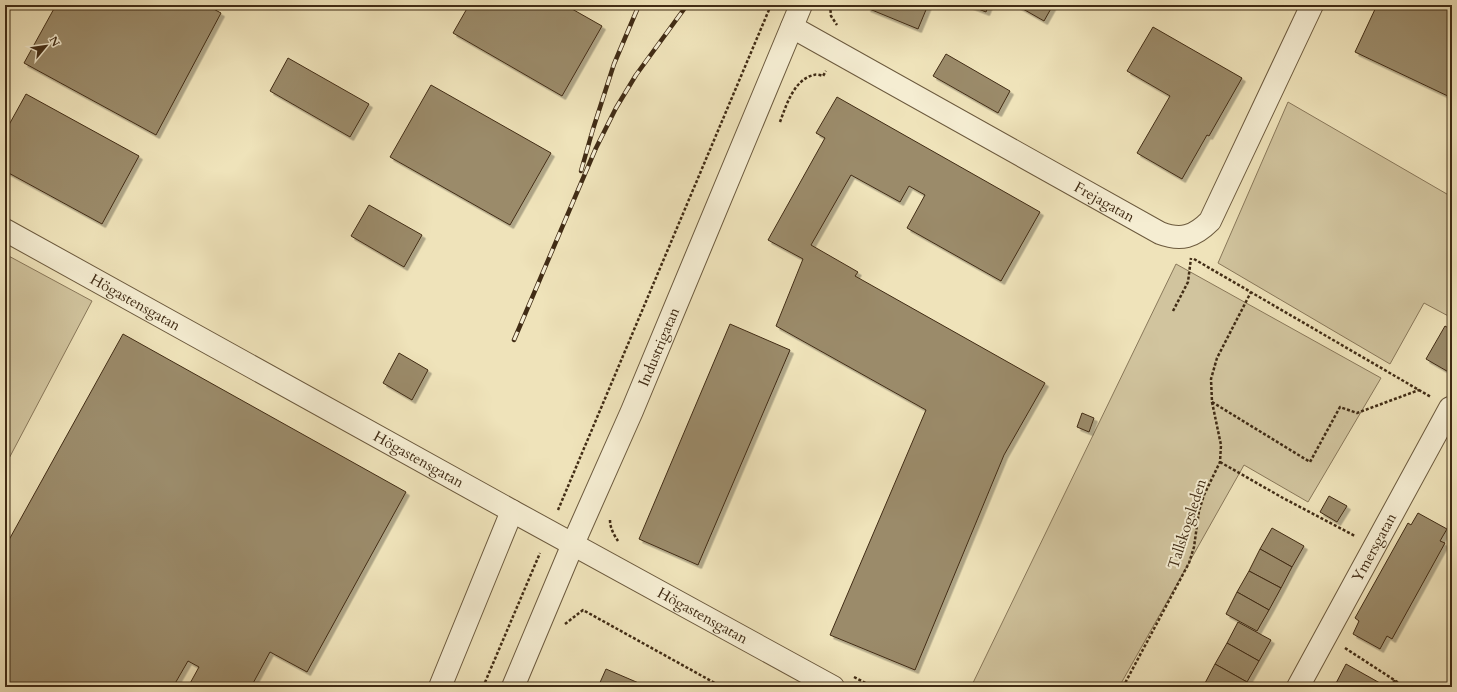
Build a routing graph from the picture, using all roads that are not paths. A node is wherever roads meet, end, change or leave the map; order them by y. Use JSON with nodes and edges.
{"nodes":[{"id":1,"x":801,"y":5,"type":"edge"},
{"id":2,"x":1312,"y":5,"type":"edge"},
{"id":3,"x":792,"y":27,"type":"junction"},
{"id":4,"x":5,"y":230,"type":"edge"},
{"id":5,"x":1451,"y":408,"type":"edge"},
{"id":6,"x":512,"y":511,"type":"junction"},
{"id":7,"x":573,"y":544,"type":"junction"},
{"id":8,"x":440,"y":687,"type":"edge"},
{"id":9,"x":513,"y":687,"type":"edge"},
{"id":10,"x":833,"y":687,"type":"edge"},
{"id":11,"x":1298,"y":687,"type":"edge"}],
"edges":[{"from":1,"to":3,"type":"street","name":"Industrigatan"},
{"from":2,"to":3,"type":"street","name":"Frejagatan"},
{"from":3,"to":7,"type":"street","name":"Industrigatan"},
{"from":4,"to":6,"type":"street","name":"Högastensgatan"},
{"from":5,"to":11,"type":"street","name":"Ymersgatan"},
{"from":6,"to":7,"type":"street","name":"Högastensgatan"},
{"from":6,"to":8,"type":"street"},
{"from":7,"to":9,"type":"street","name":"Industrigatan"},
{"from":7,"to":10,"type":"street","name":"Högastensgatan"}]}
